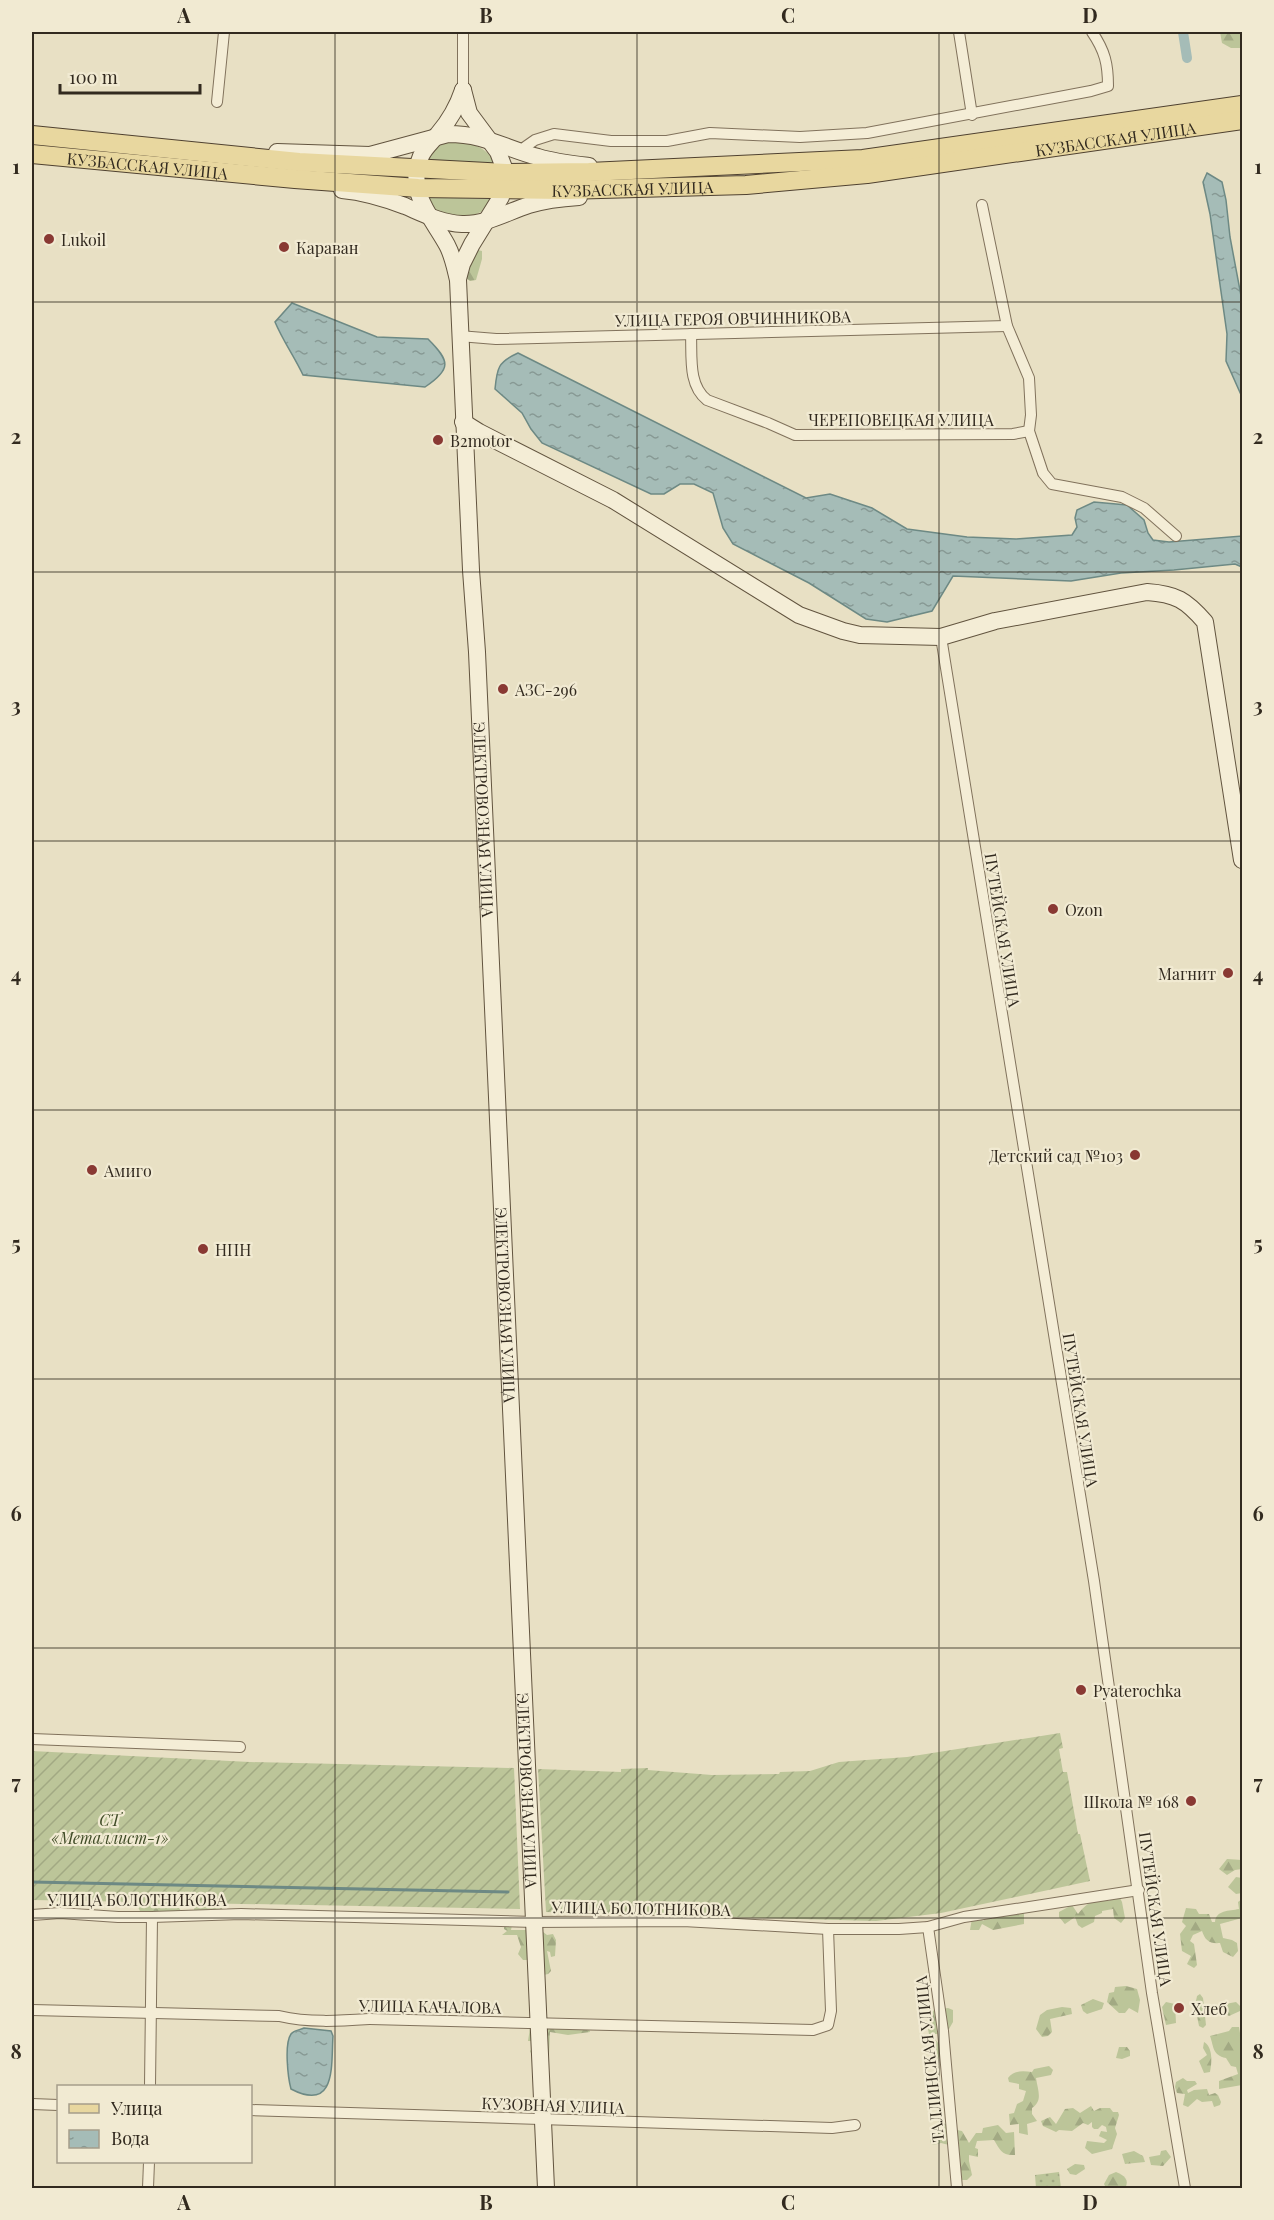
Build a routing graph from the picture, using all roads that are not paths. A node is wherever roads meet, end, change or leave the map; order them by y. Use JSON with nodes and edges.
{"nodes":[{"id":1,"x":224,"y":32,"type":"edge"},
{"id":2,"x":463,"y":32,"type":"edge"},
{"id":3,"x":959,"y":32,"type":"edge"},
{"id":4,"x":1092,"y":32,"type":"edge"},
{"id":5,"x":463,"y":90,"type":"junction"},
{"id":6,"x":217,"y":102,"type":"dead end"},
{"id":7,"x":1236,"y":114,"type":"edge"},
{"id":8,"x":972,"y":115,"type":"junction"},
{"id":9,"x":32,"y":135,"type":"edge"},
{"id":10,"x":436,"y":137,"type":"junction"},
{"id":11,"x":490,"y":140,"type":"junction"},
{"id":12,"x":523,"y":152,"type":"junction"},
{"id":13,"x":32,"y":154,"type":"edge"},
{"id":14,"x":186,"y":159,"type":"junction"},
{"id":15,"x":418,"y":169,"type":"junction"},
{"id":16,"x":628,"y":170,"type":"junction"},
{"id":17,"x":505,"y":182,"type":"junction"},
{"id":18,"x":418,"y":188,"type":"junction"},
{"id":19,"x":627,"y":188,"type":"junction"},
{"id":20,"x":982,"y":205,"type":"dead end"},
{"id":21,"x":430,"y":218,"type":"junction"},
{"id":22,"x":487,"y":220,"type":"junction"},
{"id":23,"x":458,"y":280,"type":"junction"},
{"id":24,"x":1008,"y":326,"type":"junction"},
{"id":25,"x":691,"y":334,"type":"junction"},
{"id":26,"x":459,"y":336,"type":"junction"},
{"id":27,"x":463,"y":422,"type":"junction"},
{"id":28,"x":1029,"y":431,"type":"junction"},
{"id":29,"x":1176,"y":536,"type":"dead end"},
{"id":30,"x":941,"y":637,"type":"junction"},
{"id":31,"x":1242,"y":861,"type":"edge"},
{"id":32,"x":32,"y":1738,"type":"edge"},
{"id":33,"x":240,"y":1747,"type":"dead end"},
{"id":34,"x":1139,"y":1890,"type":"junction"},
{"id":35,"x":32,"y":1915,"type":"edge"},
{"id":36,"x":152,"y":1917,"type":"junction"},
{"id":37,"x":534,"y":1922,"type":"junction"},
{"id":38,"x":928,"y":1927,"type":"junction"},
{"id":39,"x":828,"y":1929,"type":"junction"},
{"id":40,"x":32,"y":2010,"type":"edge"},
{"id":41,"x":152,"y":2013,"type":"junction"},
{"id":42,"x":538,"y":2022,"type":"junction"},
{"id":43,"x":150,"y":2085,"type":"edge"},
{"id":44,"x":32,"y":2104,"type":"edge"},
{"id":45,"x":57,"y":2105,"type":"edge"},
{"id":46,"x":252,"y":2110,"type":"edge"},
{"id":47,"x":543,"y":2120,"type":"junction"},
{"id":48,"x":855,"y":2125,"type":"dead end"},
{"id":49,"x":149,"y":2163,"type":"edge"},
{"id":50,"x":148,"y":2188,"type":"edge"},
{"id":51,"x":546,"y":2188,"type":"edge"},
{"id":52,"x":957,"y":2188,"type":"edge"},
{"id":53,"x":1185,"y":2188,"type":"edge"}],
"edges":[{"from":1,"to":6,"type":"street"},
{"from":2,"to":5,"type":"street"},
{"from":3,"to":8,"type":"street"},
{"from":4,"to":8,"type":"street"},
{"from":5,"to":10,"type":"street"},
{"from":5,"to":11,"type":"street"},
{"from":7,"to":16,"type":"main road","name":"КУЗБАССКАЯ УЛИЦА"},
{"from":7,"to":19,"type":"main road","name":"КУЗБАССКАЯ УЛИЦА"},
{"from":8,"to":12,"type":"street"},
{"from":9,"to":14,"type":"main road","name":"КУЗБАССКАЯ УЛИЦА"},
{"from":10,"to":11,"type":"street"},
{"from":10,"to":14,"type":"street"},
{"from":10,"to":15,"type":"street"},
{"from":11,"to":12,"type":"street"},
{"from":11,"to":17,"type":"street"},
{"from":12,"to":16,"type":"street"},
{"from":13,"to":14,"type":"main road","name":"КУЗБАССКАЯ УЛИЦА"},
{"from":14,"to":15,"type":"main road","name":"КУЗБАССКАЯ УЛИЦА"},
{"from":14,"to":18,"type":"main road","name":"КУЗБАССКАЯ УЛИЦА"},
{"from":14,"to":21,"type":"street"},
{"from":15,"to":17,"type":"main road","name":"КУЗБАССКАЯ УЛИЦА"},
{"from":15,"to":18,"type":"street"},
{"from":16,"to":17,"type":"main road","name":"КУЗБАССКАЯ УЛИЦА"},
{"from":17,"to":18,"type":"main road","name":"КУЗБАССКАЯ УЛИЦА"},
{"from":17,"to":19,"type":"main road","name":"КУЗБАССКАЯ УЛИЦА"},
{"from":17,"to":22,"type":"street"},
{"from":18,"to":21,"type":"street"},
{"from":19,"to":22,"type":"street"},
{"from":20,"to":24,"type":"street"},
{"from":21,"to":22,"type":"street"},
{"from":21,"to":23,"type":"street"},
{"from":22,"to":23,"type":"street"},
{"from":23,"to":26,"type":"street","name":"ЭЛЕКТРОВОЗНАЯ УЛИЦА"},
{"from":24,"to":25,"type":"street","name":"УЛИЦА ГЕРОЯ ОВЧИННИКОВА"},
{"from":24,"to":28,"type":"street"},
{"from":25,"to":26,"type":"street","name":"УЛИЦА ГЕРОЯ ОВЧИННИКОВА"},
{"from":25,"to":28,"type":"street","name":"ЧЕРЕПОВЕЦКАЯ УЛИЦА"},
{"from":26,"to":27,"type":"street","name":"ЭЛЕКТРОВОЗНАЯ УЛИЦА"},
{"from":27,"to":30,"type":"street"},
{"from":27,"to":37,"type":"street","name":"ЭЛЕКТРОВОЗНАЯ УЛИЦА"},
{"from":28,"to":29,"type":"street"},
{"from":30,"to":31,"type":"street"},
{"from":30,"to":34,"type":"street","name":"ПУТЕЙСКАЯ УЛИЦА"},
{"from":32,"to":33,"type":"street"},
{"from":34,"to":38,"type":"street","name":"УЛИЦА БОЛОТНИКОВА"},
{"from":34,"to":53,"type":"street","name":"ПУТЕЙСКАЯ УЛИЦА"},
{"from":35,"to":36,"type":"street","name":"УЛИЦА БОЛОТНИКОВА"},
{"from":36,"to":37,"type":"street","name":"УЛИЦА БОЛОТНИКОВА"},
{"from":36,"to":41,"type":"street"},
{"from":37,"to":39,"type":"street","name":"УЛИЦА БОЛОТНИКОВА"},
{"from":37,"to":42,"type":"street","name":"ЭЛЕКТРОВОЗНАЯ УЛИЦА"},
{"from":38,"to":39,"type":"street","name":"УЛИЦА БОЛОТНИКОВА"},
{"from":38,"to":52,"type":"street","name":"ТАЛЛИНСКАЯ УЛИЦА"},
{"from":39,"to":42,"type":"street","name":"УЛИЦА КАЧАЛОВА"},
{"from":40,"to":41,"type":"street","name":"УЛИЦА КАЧАЛОВА"},
{"from":41,"to":42,"type":"street","name":"УЛИЦА КАЧАЛОВА"},
{"from":41,"to":43,"type":"street"},
{"from":42,"to":47,"type":"street","name":"ЭЛЕКТРОВОЗНАЯ УЛИЦА"},
{"from":44,"to":45,"type":"street"},
{"from":46,"to":47,"type":"street","name":"КУЗОВНАЯ УЛИЦА"},
{"from":47,"to":48,"type":"street","name":"КУЗОВНАЯ УЛИЦА"},
{"from":47,"to":51,"type":"street","name":"ЭЛЕКТРОВОЗНАЯ УЛИЦА"},
{"from":49,"to":50,"type":"street"}]}
